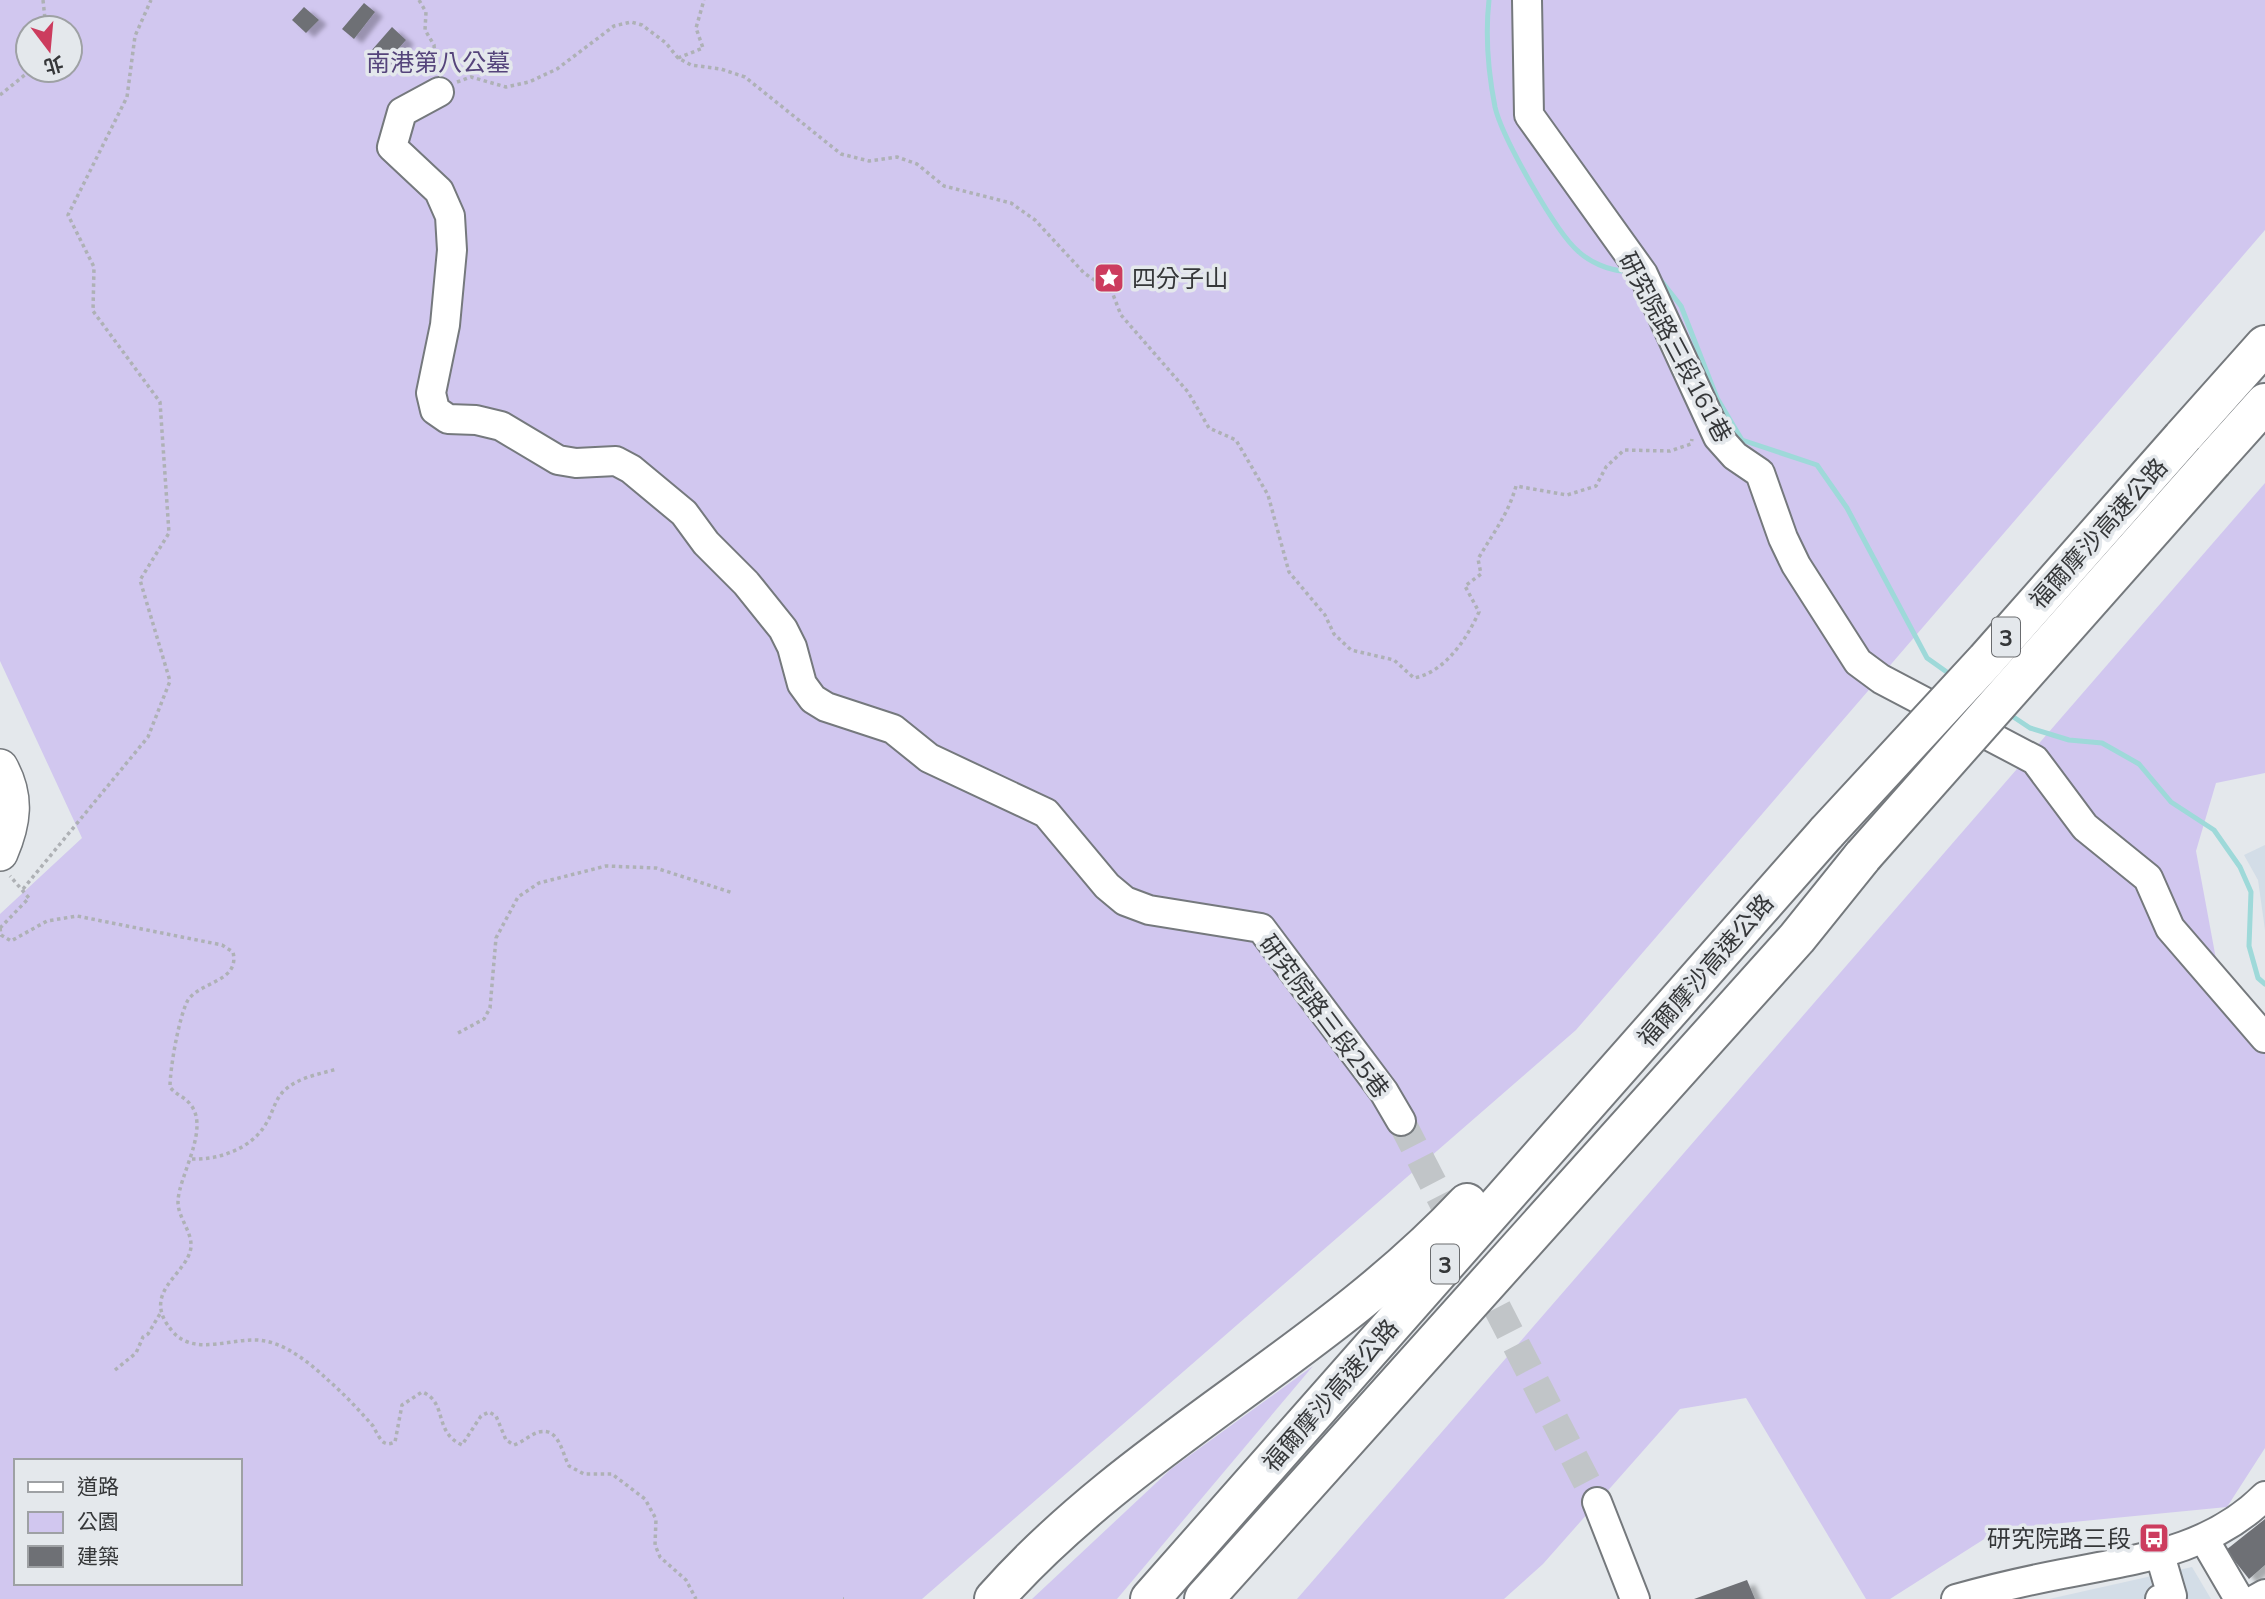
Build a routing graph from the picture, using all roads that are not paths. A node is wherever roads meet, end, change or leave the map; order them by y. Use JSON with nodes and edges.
{"nodes":[{"id":1,"x":1527,"y":0,"type":"edge"},
{"id":2,"x":1543,"y":0,"type":"edge"},
{"id":3,"x":1528,"y":43,"type":"junction"},
{"id":4,"x":439,"y":92,"type":"road end"},
{"id":5,"x":2265,"y":345,"type":"edge"},
{"id":6,"x":2265,"y":404,"type":"edge"},
{"id":7,"x":0,"y":767,"type":"edge"},
{"id":8,"x":4,"y":864,"type":"edge"},
{"id":9,"x":1741,"y":930,"type":"junction"},
{"id":10,"x":2265,"y":1038,"type":"edge"},
{"id":11,"x":1401,"y":1121,"type":"tunnel mouth"},
{"id":12,"x":1369,"y":1411,"type":"junction"},
{"id":13,"x":2265,"y":1496,"type":"edge"},
{"id":14,"x":1597,"y":1502,"type":"tunnel mouth"},
{"id":15,"x":2203,"y":1539,"type":"junction"},
{"id":16,"x":2160,"y":1555,"type":"junction"},
{"id":17,"x":2020,"y":1591,"type":"edge"},
{"id":18,"x":2265,"y":1594,"type":"edge"},
{"id":19,"x":994,"y":1599,"type":"edge"},
{"id":20,"x":1150,"y":1599,"type":"edge"},
{"id":21,"x":1204,"y":1599,"type":"edge"},
{"id":22,"x":1234,"y":1599,"type":"edge"},
{"id":23,"x":1635,"y":1599,"type":"edge"},
{"id":24,"x":1956,"y":1599,"type":"edge"},
{"id":25,"x":2160,"y":1599,"type":"edge"},
{"id":26,"x":2239,"y":1599,"type":"edge"},
{"id":27,"x":2256,"y":1599,"type":"edge"}],
"edges":[{"from":1,"to":3,"type":"street","name":"研究院路三段161巷"},
{"from":2,"to":3,"type":"street"},
{"from":3,"to":10,"type":"street","name":"研究院路三段161巷"},
{"from":4,"to":11,"type":"street","name":"研究院路三段25巷"},
{"from":5,"to":9,"type":"highway","name":"福爾摩沙高速公路","number":"3","bridge":true},
{"from":6,"to":12,"type":"highway","name":"福爾摩沙高速公路","number":"3","bridge":true},
{"from":7,"to":8,"type":"main road"},
{"from":9,"to":19,"type":"highway"},
{"from":9,"to":20,"type":"highway","name":"福爾摩沙高速公路","number":"3"},
{"from":12,"to":21,"type":"highway","name":"福爾摩沙高速公路","number":"3"},
{"from":12,"to":22,"type":"highway"},
{"from":13,"to":15,"type":"street"},
{"from":14,"to":23,"type":"street"},
{"from":15,"to":16,"type":"street"},
{"from":15,"to":26,"type":"street"},
{"from":16,"to":17,"type":"street"},
{"from":16,"to":25,"type":"street"},
{"from":17,"to":24,"type":"street"},
{"from":18,"to":27,"type":"street"}]}
